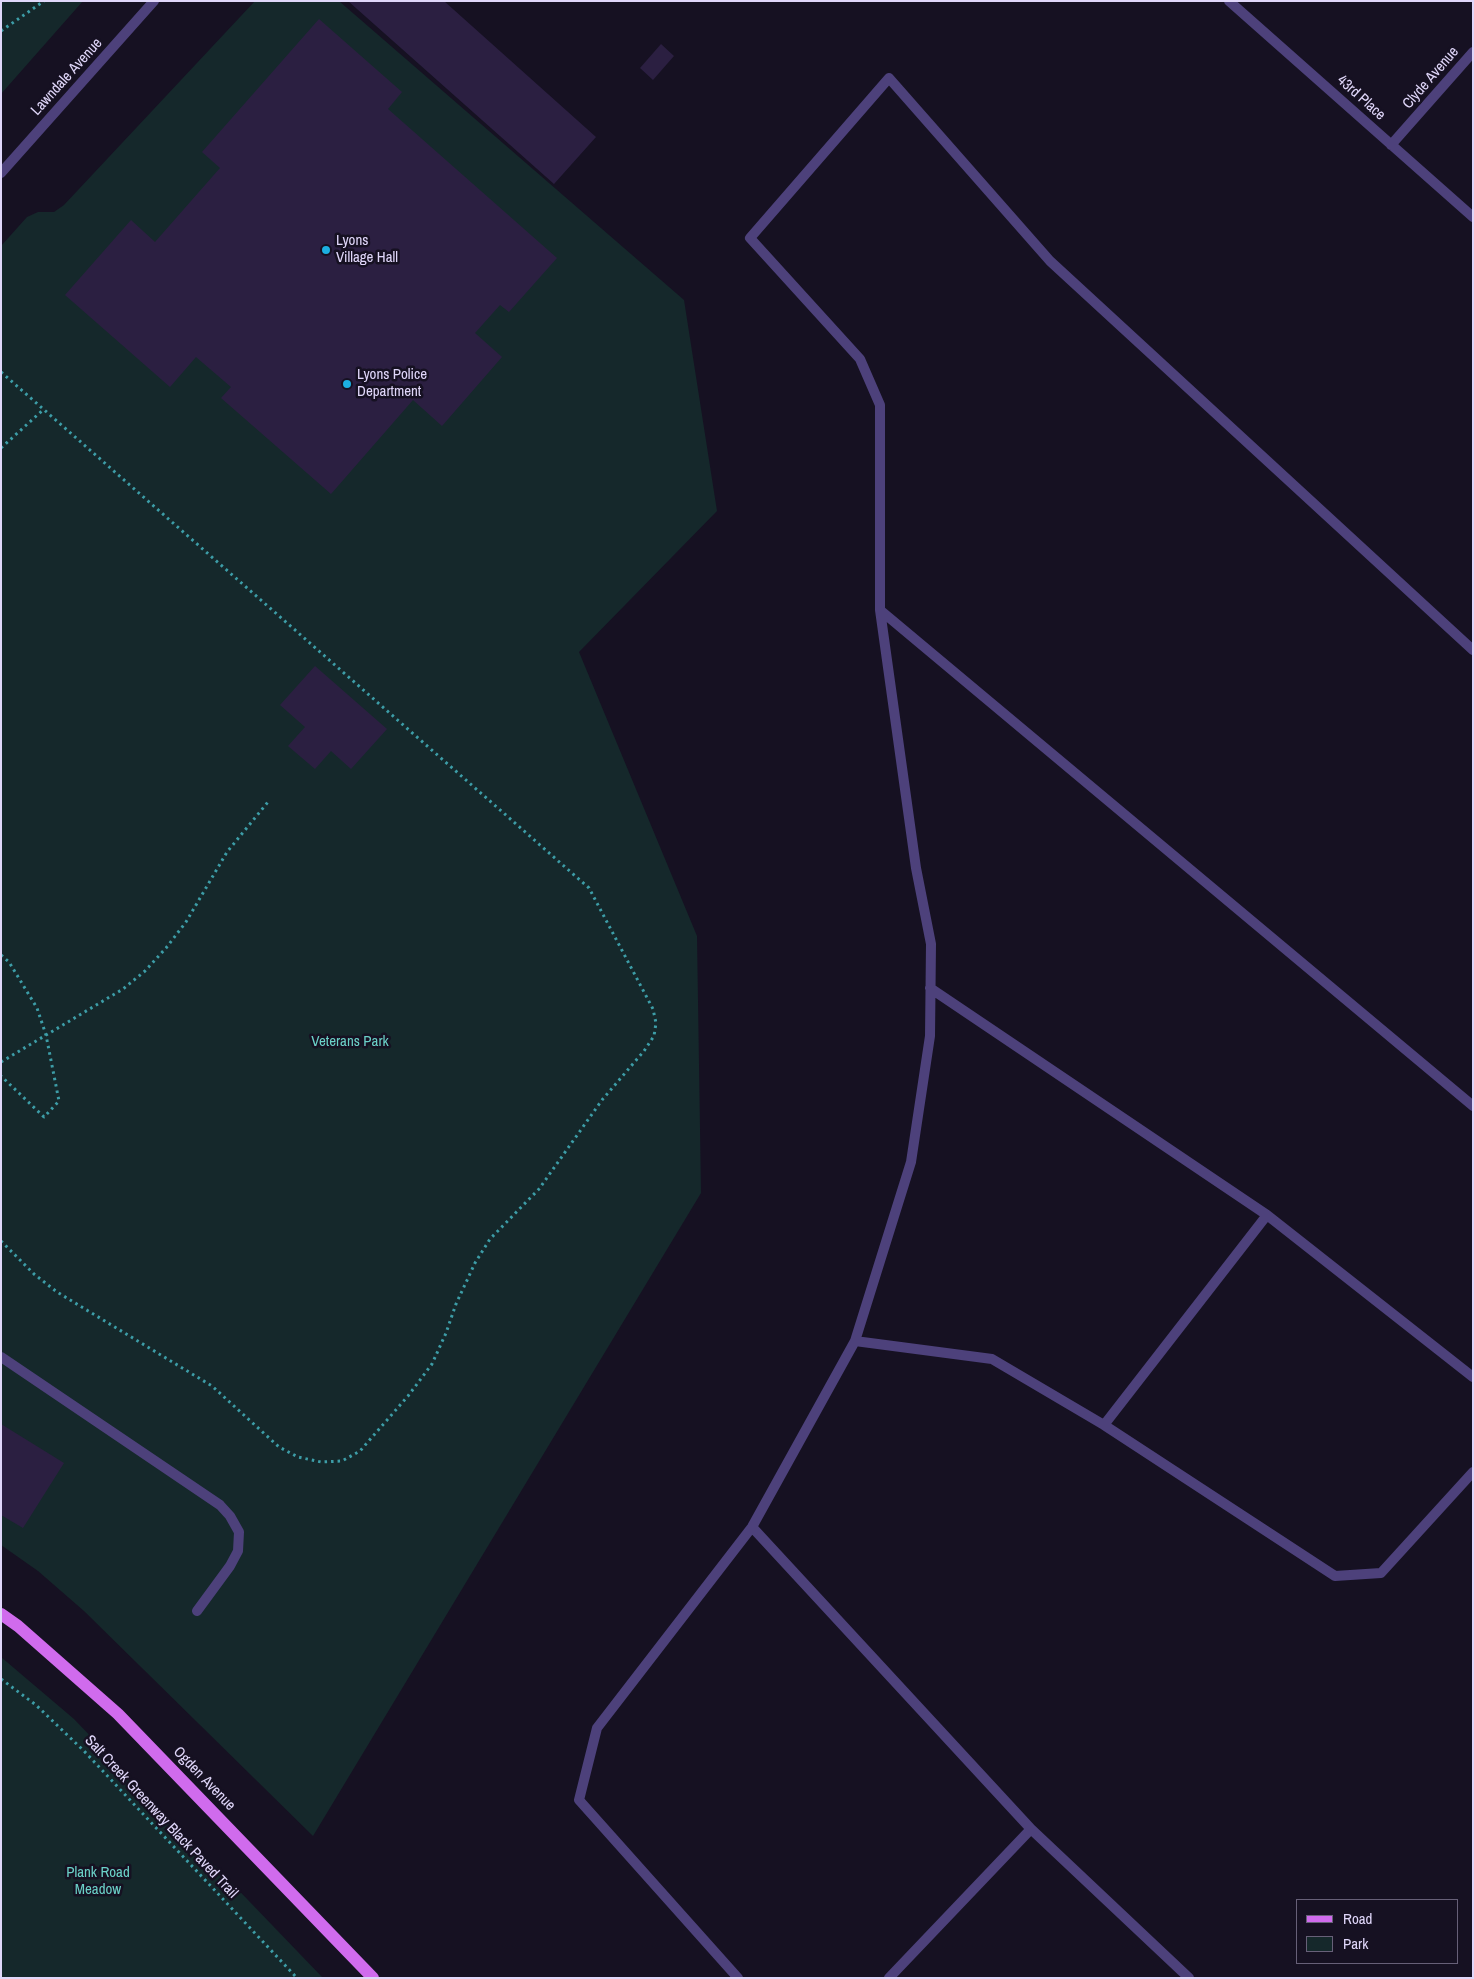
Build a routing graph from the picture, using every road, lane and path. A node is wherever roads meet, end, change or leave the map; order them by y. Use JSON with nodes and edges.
{"nodes":[{"id":1,"x":44,"y":1,"type":"edge"},
{"id":2,"x":154,"y":1,"type":"edge"},
{"id":3,"x":1229,"y":1,"type":"edge"},
{"id":4,"x":1,"y":31,"type":"edge"},
{"id":5,"x":1473,"y":52,"type":"edge"},
{"id":6,"x":1391,"y":145,"type":"junction"},
{"id":7,"x":1,"y":173,"type":"edge"},
{"id":8,"x":1473,"y":217,"type":"edge"},
{"id":9,"x":1,"y":372,"type":"edge"},
{"id":10,"x":44,"y":409,"type":"junction"},
{"id":11,"x":1,"y":448,"type":"edge"},
{"id":12,"x":880,"y":610,"type":"junction"},
{"id":13,"x":1473,"y":650,"type":"edge"},
{"id":14,"x":268,"y":802,"type":"dead end"},
{"id":15,"x":1,"y":955,"type":"edge"},
{"id":16,"x":930,"y":988,"type":"junction"},
{"id":17,"x":46,"y":1035,"type":"junction"},
{"id":18,"x":1,"y":1062,"type":"edge"},
{"id":19,"x":1,"y":1076,"type":"edge"},
{"id":20,"x":1473,"y":1106,"type":"edge"},
{"id":21,"x":1266,"y":1214,"type":"junction"},
{"id":22,"x":1,"y":1241,"type":"edge"},
{"id":23,"x":855,"y":1341,"type":"junction"},
{"id":24,"x":1,"y":1358,"type":"edge"},
{"id":25,"x":1473,"y":1377,"type":"edge"},
{"id":26,"x":1104,"y":1424,"type":"junction"},
{"id":27,"x":1473,"y":1472,"type":"edge"},
{"id":28,"x":752,"y":1527,"type":"junction"},
{"id":29,"x":197,"y":1611,"type":"dead end"},
{"id":30,"x":1,"y":1614,"type":"edge"},
{"id":31,"x":1,"y":1679,"type":"edge"},
{"id":32,"x":1031,"y":1829,"type":"junction"},
{"id":33,"x":297,"y":1978,"type":"edge"},
{"id":34,"x":373,"y":1978,"type":"edge"},
{"id":35,"x":738,"y":1978,"type":"edge"},
{"id":36,"x":889,"y":1978,"type":"edge"},
{"id":37,"x":1189,"y":1978,"type":"edge"}],
"edges":[{"from":1,"to":4,"type":"path"},
{"from":2,"to":7,"type":"street","name":"Lawndale Avenue"},
{"from":3,"to":6,"type":"street","name":"43rd Place"},
{"from":5,"to":6,"type":"street","name":"Clyde Avenue"},
{"from":6,"to":8,"type":"street","name":"43rd Place"},
{"from":9,"to":10,"type":"path"},
{"from":10,"to":11,"type":"path"},
{"from":10,"to":22,"type":"path"},
{"from":12,"to":13,"type":"street"},
{"from":12,"to":16,"type":"street"},
{"from":12,"to":20,"type":"street"},
{"from":14,"to":17,"type":"path"},
{"from":15,"to":17,"type":"path"},
{"from":16,"to":21,"type":"street"},
{"from":16,"to":23,"type":"street"},
{"from":17,"to":18,"type":"path"},
{"from":17,"to":19,"type":"path"},
{"from":21,"to":25,"type":"street"},
{"from":21,"to":26,"type":"street"},
{"from":23,"to":26,"type":"street"},
{"from":23,"to":28,"type":"street"},
{"from":24,"to":29,"type":"street"},
{"from":26,"to":27,"type":"street"},
{"from":28,"to":32,"type":"street"},
{"from":28,"to":35,"type":"street"},
{"from":30,"to":34,"type":"main road","name":"Ogden Avenue"},
{"from":31,"to":33,"type":"path","name":"Salt Creek Greenway Black Paved Trail"},
{"from":32,"to":36,"type":"street"},
{"from":32,"to":37,"type":"street"}]}
